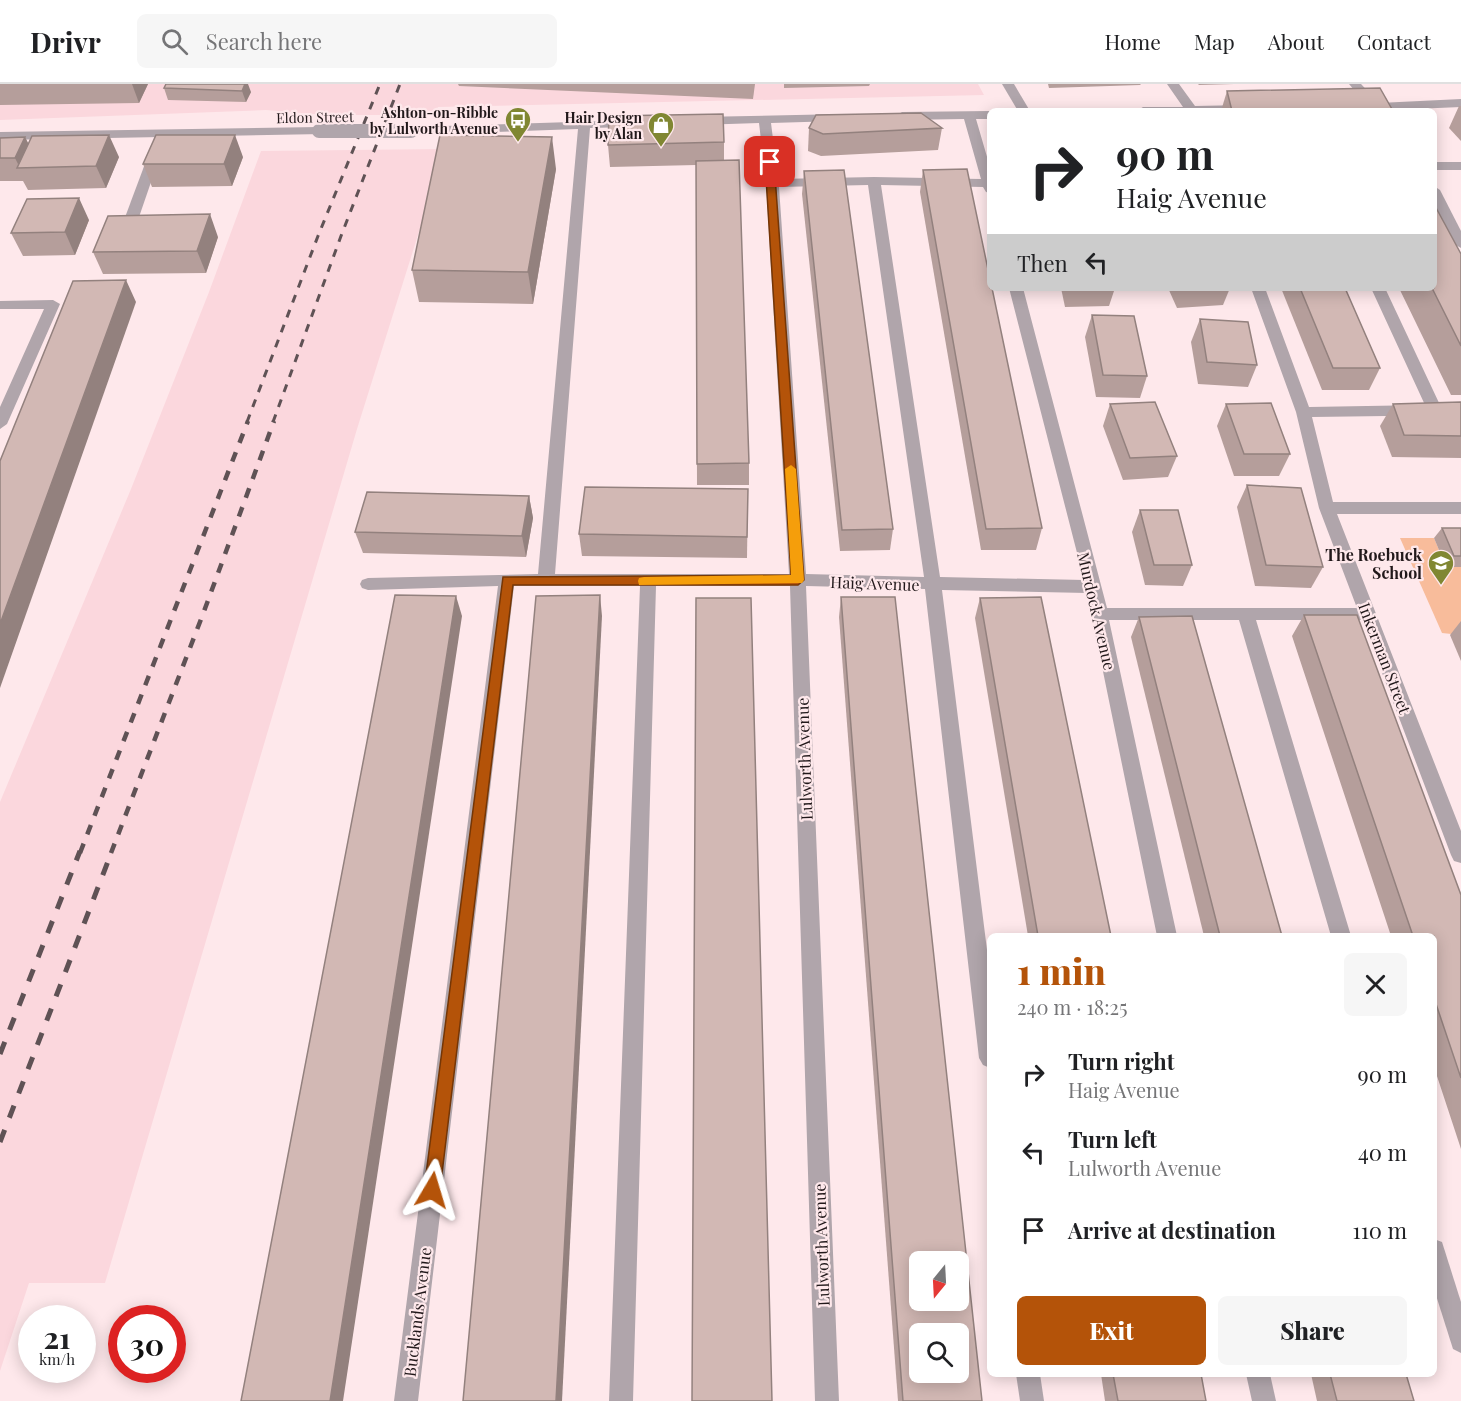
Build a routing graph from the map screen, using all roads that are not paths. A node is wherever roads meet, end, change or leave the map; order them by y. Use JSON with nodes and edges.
{"nodes":[{"id":1,"x":1008,"y":84,"type":"edge"},
{"id":2,"x":1173,"y":84,"type":"edge"},
{"id":3,"x":1354,"y":84,"type":"edge"},
{"id":4,"x":1461,"y":103,"type":"edge"},
{"id":5,"x":1352,"y":107,"type":"edge"},
{"id":6,"x":1022,"y":108,"type":"edge"},
{"id":7,"x":1190,"y":108,"type":"edge"},
{"id":8,"x":1365,"y":108,"type":"edge"},
{"id":9,"x":1377,"y":108,"type":"edge"},
{"id":10,"x":1392,"y":108,"type":"edge"},
{"id":11,"x":987,"y":115,"type":"edge"},
{"id":12,"x":969,"y":116,"type":"junction"},
{"id":13,"x":855,"y":117,"type":"edge"},
{"id":14,"x":889,"y":117,"type":"edge"},
{"id":15,"x":764,"y":118,"type":"junction"},
{"id":16,"x":680,"y":121,"type":"edge"},
{"id":17,"x":644,"y":122,"type":"edge"},
{"id":18,"x":584,"y":124,"type":"junction"},
{"id":19,"x":162,"y":134,"type":"junction"},
{"id":20,"x":0,"y":136,"type":"edge"},
{"id":21,"x":1437,"y":166,"type":"edge"},
{"id":22,"x":1461,"y":166,"type":"edge"},
{"id":23,"x":987,"y":179,"type":"edge"},
{"id":24,"x":874,"y":181,"type":"junction"},
{"id":25,"x":772,"y":183,"type":"junction"},
{"id":26,"x":987,"y":186,"type":"edge"},
{"id":27,"x":1437,"y":196,"type":"edge"},
{"id":28,"x":131,"y":220,"type":"edge"},
{"id":29,"x":1461,"y":244,"type":"edge"},
{"id":30,"x":1017,"y":291,"type":"edge"},
{"id":31,"x":1259,"y":291,"type":"edge"},
{"id":32,"x":1379,"y":291,"type":"edge"},
{"id":33,"x":0,"y":305,"type":"edge"},
{"id":34,"x":1436,"y":410,"type":"junction"},
{"id":35,"x":1461,"y":410,"type":"edge"},
{"id":36,"x":1303,"y":412,"type":"junction"},
{"id":37,"x":0,"y":424,"type":"edge"},
{"id":38,"x":1327,"y":508,"type":"junction"},
{"id":39,"x":1461,"y":508,"type":"edge"},
{"id":40,"x":507,"y":580,"type":"junction"},
{"id":41,"x":798,"y":580,"type":"junction"},
{"id":42,"x":546,"y":581,"type":"junction"},
{"id":43,"x":648,"y":581,"type":"junction"},
{"id":44,"x":368,"y":584,"type":"dead end"},
{"id":45,"x":933,"y":584,"type":"junction"},
{"id":46,"x":1094,"y":587,"type":"junction"},
{"id":47,"x":1099,"y":614,"type":"junction"},
{"id":48,"x":1246,"y":614,"type":"junction"},
{"id":49,"x":1368,"y":614,"type":"junction"},
{"id":50,"x":1461,"y":855,"type":"edge"},
{"id":51,"x":1166,"y":933,"type":"edge"},
{"id":52,"x":1340,"y":933,"type":"edge"},
{"id":53,"x":987,"y":1033,"type":"edge"},
{"id":54,"x":1437,"y":1260,"type":"edge"},
{"id":55,"x":1461,"y":1341,"type":"edge"},
{"id":56,"x":1028,"y":1377,"type":"edge"},
{"id":57,"x":1259,"y":1377,"type":"edge"},
{"id":58,"x":406,"y":1401,"type":"edge"},
{"id":59,"x":621,"y":1401,"type":"edge"},
{"id":60,"x":826,"y":1401,"type":"edge"},
{"id":61,"x":1032,"y":1401,"type":"edge"},
{"id":62,"x":1264,"y":1401,"type":"edge"}],
"edges":[{"from":1,"to":6,"type":"street"},
{"from":2,"to":7,"type":"street"},
{"from":3,"to":9,"type":"street"},
{"from":4,"to":10,"type":"street"},
{"from":5,"to":8,"type":"street"},
{"from":11,"to":12,"type":"street"},
{"from":12,"to":14,"type":"street"},
{"from":12,"to":23,"type":"street"},
{"from":13,"to":15,"type":"street"},
{"from":15,"to":16,"type":"street"},
{"from":15,"to":25,"type":"street","name":"Lulworth Avenue"},
{"from":17,"to":18,"type":"street","name":"Eldon Street"},
{"from":18,"to":19,"type":"street","name":"Eldon Street","bridge":true},
{"from":18,"to":42,"type":"street"},
{"from":19,"to":20,"type":"street","name":"Eldon Street"},
{"from":19,"to":28,"type":"street"},
{"from":21,"to":22,"type":"street"},
{"from":24,"to":25,"type":"street"},
{"from":24,"to":26,"type":"street"},
{"from":24,"to":45,"type":"street"},
{"from":25,"to":41,"type":"street","name":"Lulworth Avenue"},
{"from":27,"to":29,"type":"street"},
{"from":30,"to":46,"type":"street","name":"Murdock Avenue"},
{"from":31,"to":36,"type":"street","name":"Inkerman Street"},
{"from":32,"to":34,"type":"street"},
{"from":33,"to":37,"type":"street"},
{"from":34,"to":35,"type":"street"},
{"from":34,"to":36,"type":"street"},
{"from":36,"to":38,"type":"street","name":"Inkerman Street"},
{"from":38,"to":39,"type":"street"},
{"from":38,"to":49,"type":"street","name":"Inkerman Street"},
{"from":40,"to":42,"type":"street","name":"Haig Avenue"},
{"from":40,"to":44,"type":"street","name":"Haig Avenue"},
{"from":40,"to":58,"type":"street","name":"Bucklands Avenue"},
{"from":41,"to":43,"type":"street","name":"Haig Avenue"},
{"from":41,"to":45,"type":"street","name":"Haig Avenue"},
{"from":41,"to":60,"type":"street","name":"Lulworth Avenue"},
{"from":42,"to":43,"type":"street","name":"Haig Avenue"},
{"from":43,"to":59,"type":"street"},
{"from":45,"to":46,"type":"street","name":"Haig Avenue"},
{"from":45,"to":53,"type":"street"},
{"from":46,"to":47,"type":"street","name":"Murdock Avenue"},
{"from":47,"to":48,"type":"street"},
{"from":47,"to":51,"type":"street","name":"Murdock Avenue"},
{"from":48,"to":49,"type":"street"},
{"from":48,"to":52,"type":"street"},
{"from":49,"to":50,"type":"street","name":"Inkerman Street"},
{"from":54,"to":55,"type":"street"},
{"from":56,"to":61,"type":"street"},
{"from":57,"to":62,"type":"street"}]}
